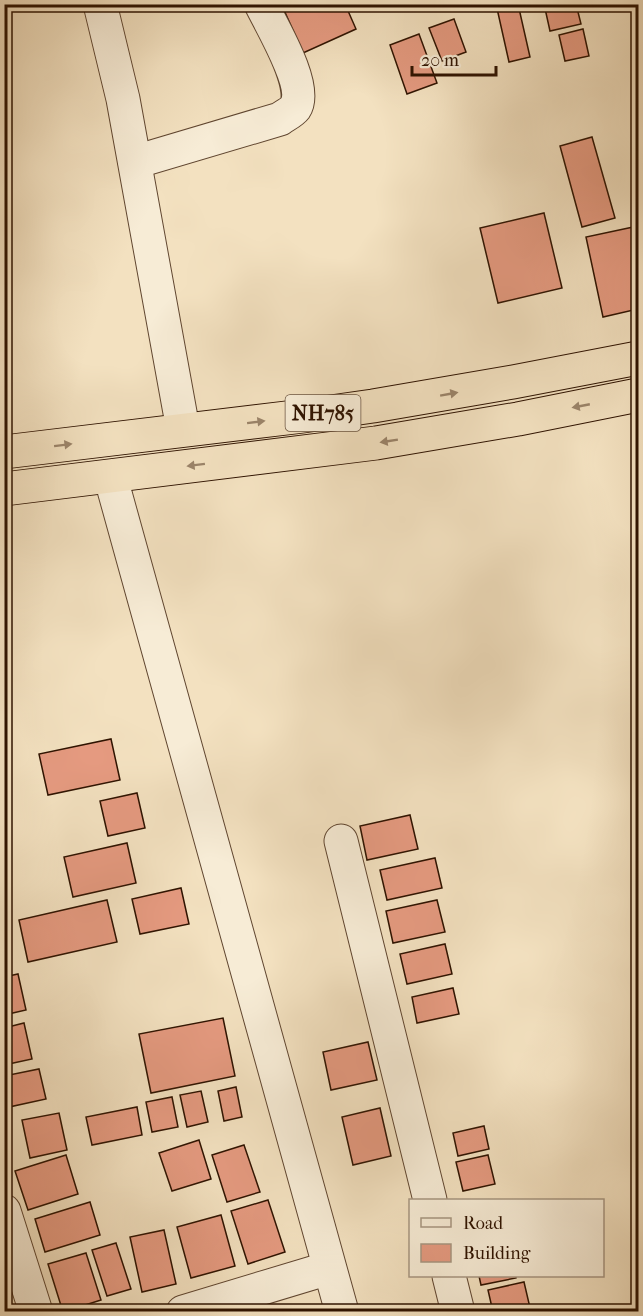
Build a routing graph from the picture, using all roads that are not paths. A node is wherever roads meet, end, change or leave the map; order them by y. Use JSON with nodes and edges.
{"nodes":[{"id":1,"x":100,"y":4,"type":"edge"},
{"id":2,"x":261,"y":4,"type":"edge"},
{"id":3,"x":135,"y":162,"type":"junction"},
{"id":4,"x":639,"y":358,"type":"edge"},
{"id":5,"x":639,"y":395,"type":"edge"},
{"id":6,"x":181,"y":418,"type":"dead end"},
{"id":7,"x":4,"y":452,"type":"edge"},
{"id":8,"x":113,"y":486,"type":"dead end"},
{"id":9,"x":4,"y":489,"type":"edge"},
{"id":10,"x":341,"y":841,"type":"dead end"},
{"id":11,"x":430,"y":1199,"type":"edge"},
{"id":12,"x":4,"y":1211,"type":"edge"},
{"id":13,"x":330,"y":1268,"type":"junction"},
{"id":14,"x":450,"y":1277,"type":"edge"},
{"id":15,"x":22,"y":1294,"type":"edge"},
{"id":16,"x":183,"y":1311,"type":"edge"},
{"id":17,"x":342,"y":1311,"type":"edge"},
{"id":18,"x":458,"y":1311,"type":"edge"}],
"edges":[{"from":1,"to":3,"type":"street"},
{"from":2,"to":3,"type":"street"},
{"from":3,"to":6,"type":"street"},
{"from":7,"to":4,"type":"highway","number":"NH785","one_way":true},
{"from":5,"to":9,"type":"highway","number":"NH785","one_way":true},
{"from":8,"to":13,"type":"street"},
{"from":10,"to":11,"type":"street"},
{"from":12,"to":15,"type":"street"},
{"from":13,"to":16,"type":"street"},
{"from":13,"to":17,"type":"street"},
{"from":14,"to":18,"type":"street"}]}
